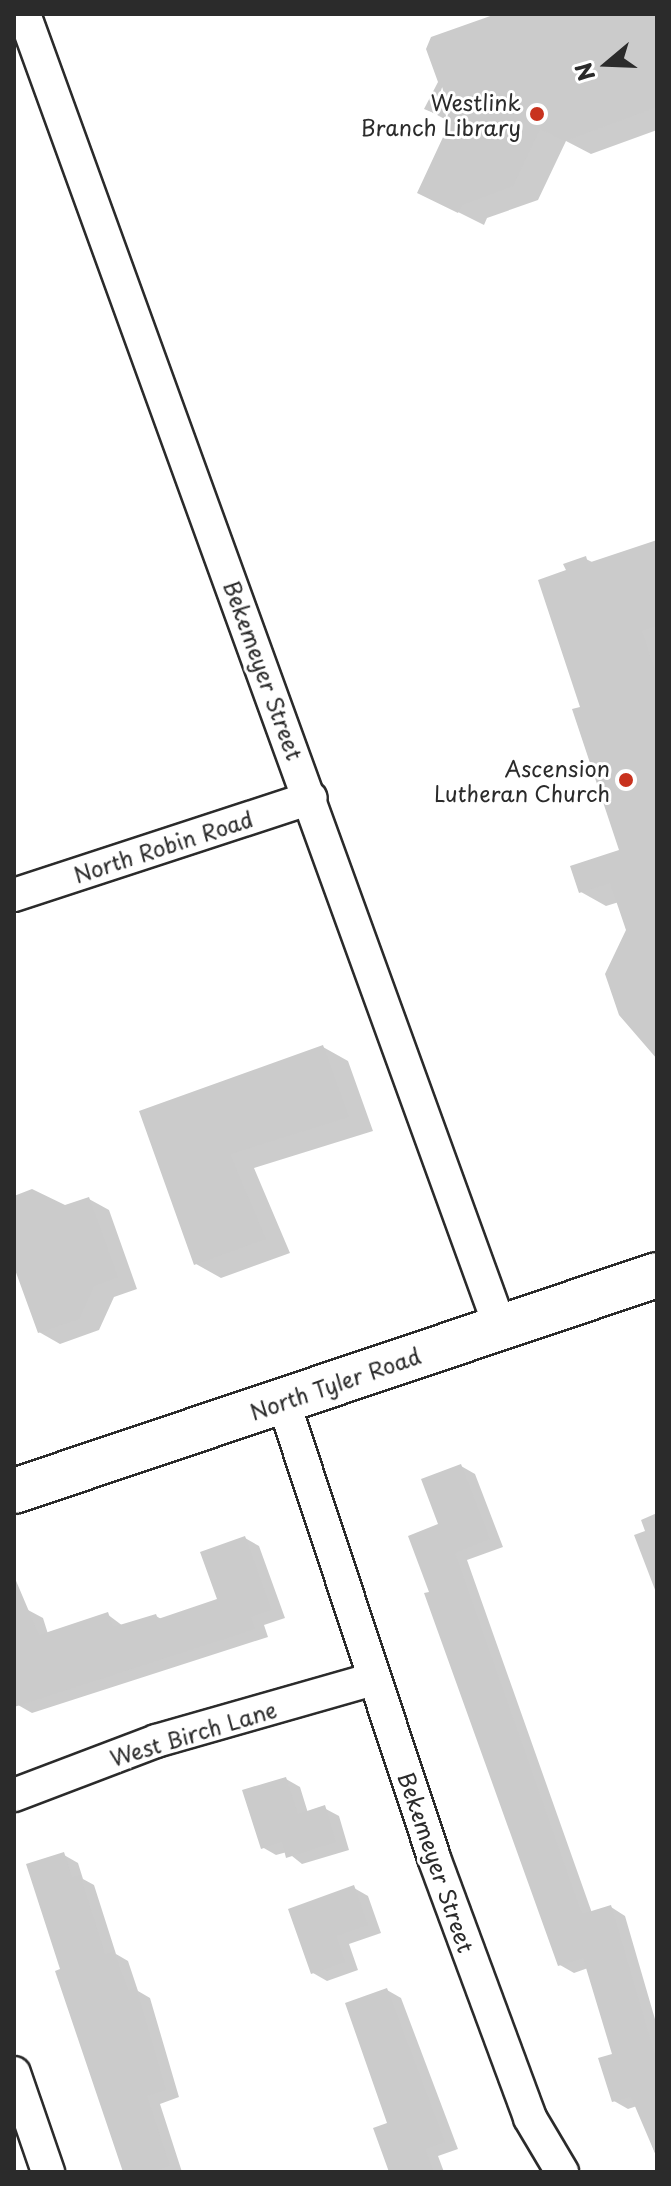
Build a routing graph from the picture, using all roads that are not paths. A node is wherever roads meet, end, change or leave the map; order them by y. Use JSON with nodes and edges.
{"nodes":[{"id":1,"x":24,"y":14,"type":"edge"},
{"id":2,"x":311,"y":798,"type":"junction"},
{"id":3,"x":14,"y":895,"type":"edge"},
{"id":4,"x":657,"y":1275,"type":"edge"},
{"id":5,"x":500,"y":1327,"type":"junction"},
{"id":6,"x":283,"y":1401,"type":"junction"},
{"id":7,"x":14,"y":1491,"type":"edge"},
{"id":8,"x":374,"y":1679,"type":"junction"},
{"id":9,"x":14,"y":1795,"type":"edge"},
{"id":10,"x":14,"y":2073,"type":"edge"},
{"id":11,"x":48,"y":2172,"type":"edge"},
{"id":12,"x":562,"y":2172,"type":"edge"}],
"edges":[{"from":1,"to":2,"type":"street","name":"Bekemeyer Street"},
{"from":2,"to":3,"type":"street","name":"North Robin Road"},
{"from":2,"to":5,"type":"street","name":"Bekemeyer Street"},
{"from":4,"to":5,"type":"main road","name":"North Tyler Road"},
{"from":5,"to":6,"type":"main road","name":"North Tyler Road"},
{"from":6,"to":7,"type":"main road","name":"North Tyler Road"},
{"from":6,"to":8,"type":"street","name":"Bekemeyer Street"},
{"from":8,"to":9,"type":"street","name":"West Birch Lane"},
{"from":8,"to":12,"type":"street","name":"Bekemeyer Street"},
{"from":10,"to":11,"type":"street"}]}
